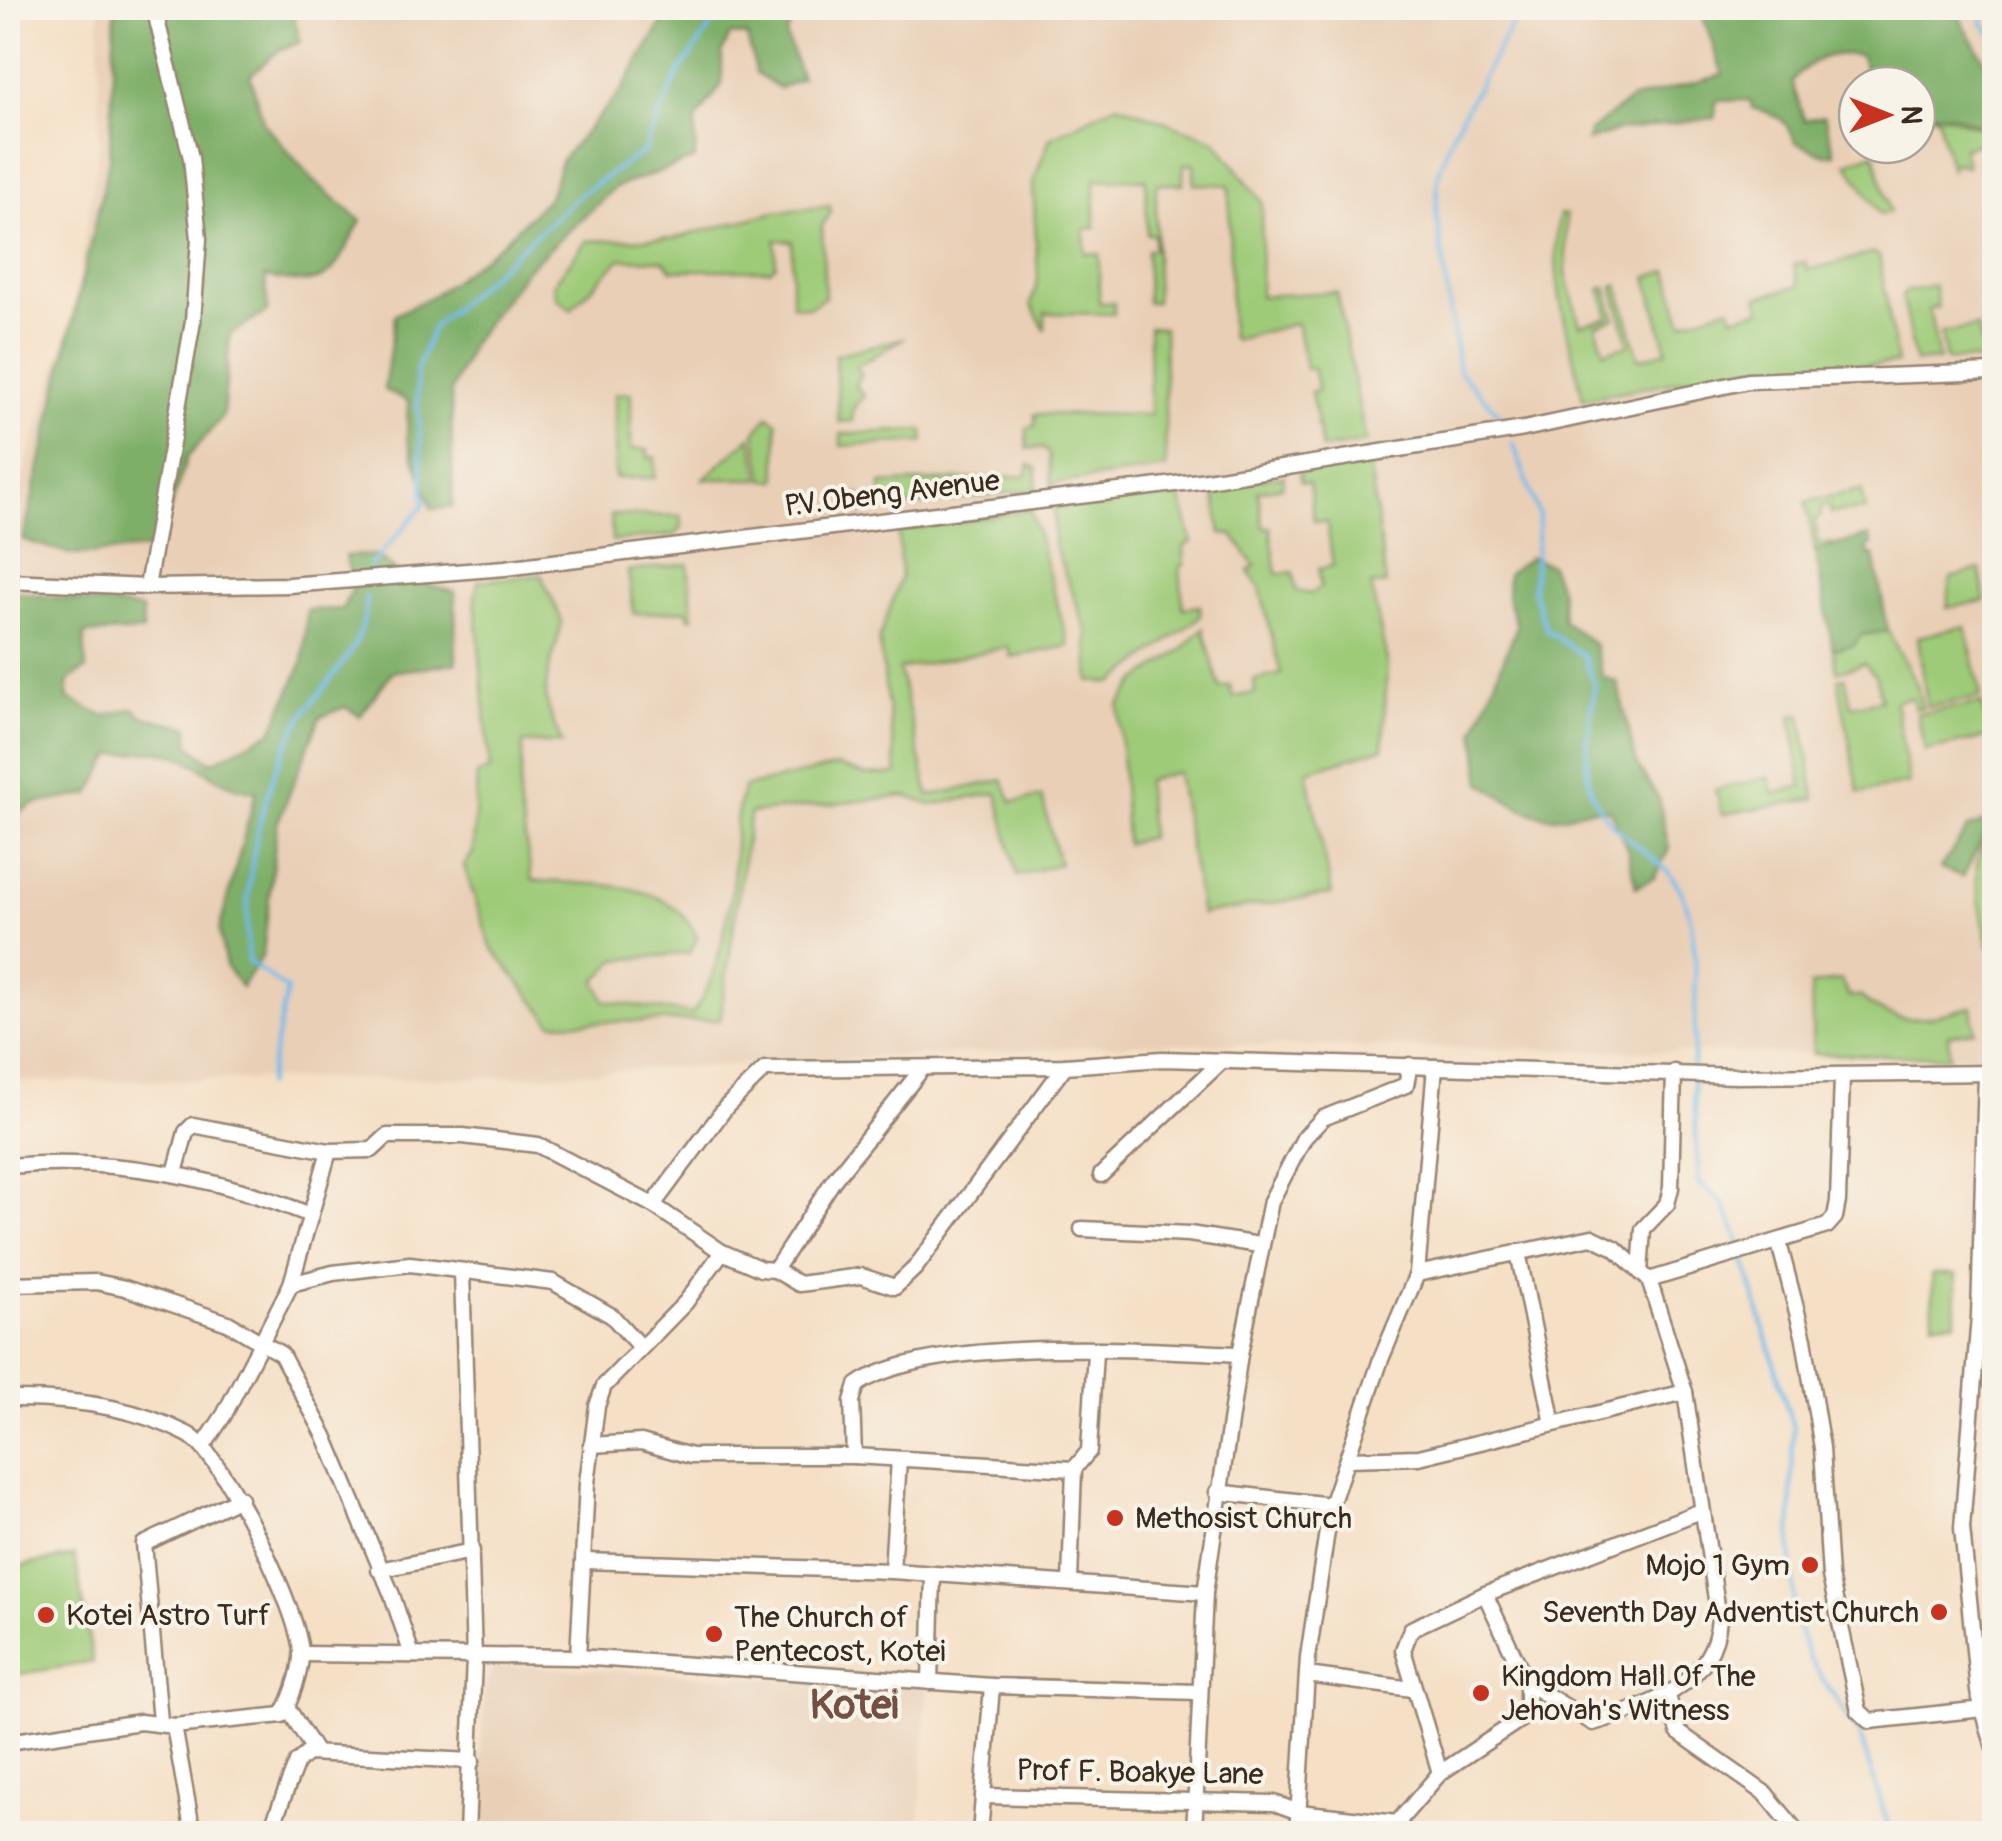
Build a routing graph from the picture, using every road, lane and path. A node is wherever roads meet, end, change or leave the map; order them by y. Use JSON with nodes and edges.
{"nodes":[{"id":1,"x":154,"y":8,"type":"edge"},
{"id":2,"x":1994,"y":372,"type":"edge"},
{"id":3,"x":8,"y":581,"type":"edge"},
{"id":4,"x":147,"y":588,"type":"junction"},
{"id":5,"x":1222,"y":1060,"type":"junction"},
{"id":6,"x":1410,"y":1065,"type":"junction"},
{"id":7,"x":1065,"y":1066,"type":"junction"},
{"id":8,"x":1435,"y":1067,"type":"junction"},
{"id":9,"x":922,"y":1068,"type":"junction"},
{"id":10,"x":1674,"y":1072,"type":"junction"},
{"id":11,"x":1990,"y":1074,"type":"edge"},
{"id":12,"x":1842,"y":1077,"type":"junction"},
{"id":13,"x":329,"y":1151,"type":"junction"},
{"id":14,"x":8,"y":1166,"type":"edge"},
{"id":15,"x":174,"y":1173,"type":"junction"},
{"id":16,"x":1101,"y":1176,"type":"dead end"},
{"id":17,"x":653,"y":1204,"type":"junction"},
{"id":18,"x":308,"y":1214,"type":"junction"},
{"id":19,"x":1082,"y":1229,"type":"dead end"},
{"id":20,"x":1780,"y":1243,"type":"junction"},
{"id":21,"x":1259,"y":1245,"type":"junction"},
{"id":22,"x":722,"y":1252,"type":"junction"},
{"id":23,"x":1518,"y":1252,"type":"junction"},
{"id":24,"x":774,"y":1270,"type":"junction"},
{"id":25,"x":462,"y":1272,"type":"junction"},
{"id":26,"x":1417,"y":1274,"type":"junction"},
{"id":27,"x":1645,"y":1276,"type":"junction"},
{"id":28,"x":8,"y":1284,"type":"edge"},
{"id":29,"x":291,"y":1284,"type":"junction"},
{"id":30,"x":1986,"y":1316,"type":"edge"},
{"id":31,"x":262,"y":1340,"type":"junction"},
{"id":32,"x":641,"y":1348,"type":"junction"},
{"id":33,"x":1095,"y":1352,"type":"junction"},
{"id":34,"x":1240,"y":1354,"type":"junction"},
{"id":35,"x":1684,"y":1392,"type":"junction"},
{"id":36,"x":8,"y":1400,"type":"edge"},
{"id":37,"x":1553,"y":1424,"type":"junction"},
{"id":38,"x":204,"y":1445,"type":"junction"},
{"id":39,"x":591,"y":1445,"type":"junction"},
{"id":40,"x":854,"y":1456,"type":"junction"},
{"id":41,"x":899,"y":1458,"type":"junction"},
{"id":42,"x":1348,"y":1460,"type":"junction"},
{"id":43,"x":1074,"y":1469,"type":"junction"},
{"id":44,"x":1217,"y":1492,"type":"junction"},
{"id":45,"x":240,"y":1498,"type":"junction"},
{"id":46,"x":1331,"y":1505,"type":"junction"},
{"id":47,"x":1701,"y":1511,"type":"junction"},
{"id":48,"x":472,"y":1551,"type":"junction"},
{"id":49,"x":585,"y":1561,"type":"junction"},
{"id":50,"x":379,"y":1570,"type":"junction"},
{"id":51,"x":892,"y":1571,"type":"junction"},
{"id":52,"x":934,"y":1574,"type":"junction"},
{"id":53,"x":1070,"y":1582,"type":"junction"},
{"id":54,"x":1205,"y":1593,"type":"junction"},
{"id":55,"x":1485,"y":1594,"type":"junction"},
{"id":56,"x":302,"y":1654,"type":"junction"},
{"id":57,"x":412,"y":1655,"type":"junction"},
{"id":58,"x":474,"y":1658,"type":"junction"},
{"id":59,"x":578,"y":1658,"type":"junction"},
{"id":60,"x":1307,"y":1675,"type":"junction"},
{"id":61,"x":930,"y":1682,"type":"junction"},
{"id":62,"x":1528,"y":1683,"type":"junction"},
{"id":63,"x":992,"y":1686,"type":"junction"},
{"id":64,"x":1412,"y":1689,"type":"junction"},
{"id":65,"x":1198,"y":1692,"type":"junction"},
{"id":66,"x":1668,"y":1696,"type":"junction"},
{"id":67,"x":1567,"y":1706,"type":"junction"},
{"id":68,"x":287,"y":1707,"type":"junction"},
{"id":69,"x":1982,"y":1709,"type":"junction"},
{"id":70,"x":1527,"y":1715,"type":"junction"},
{"id":71,"x":167,"y":1724,"type":"junction"},
{"id":72,"x":8,"y":1742,"type":"edge"},
{"id":73,"x":1994,"y":1748,"type":"edge"},
{"id":74,"x":316,"y":1753,"type":"junction"},
{"id":75,"x":472,"y":1761,"type":"junction"},
{"id":76,"x":1440,"y":1773,"type":"junction"},
{"id":77,"x":983,"y":1796,"type":"junction"},
{"id":78,"x":1196,"y":1804,"type":"junction"},
{"id":79,"x":1299,"y":1812,"type":"junction"},
{"id":80,"x":1403,"y":1828,"type":"edge"},
{"id":81,"x":193,"y":1834,"type":"edge"},
{"id":82,"x":269,"y":1834,"type":"edge"},
{"id":83,"x":467,"y":1834,"type":"edge"},
{"id":84,"x":980,"y":1834,"type":"edge"},
{"id":85,"x":1194,"y":1834,"type":"edge"},
{"id":86,"x":1297,"y":1834,"type":"edge"},
{"id":87,"x":1799,"y":1834,"type":"edge"}],
"edges":[{"from":1,"to":4,"type":"street"},
{"from":2,"to":4,"type":"street","name":"P.V.Obeng Avenue"},
{"from":3,"to":4,"type":"street","name":"P.V.Obeng Avenue"},
{"from":5,"to":6,"type":"street"},
{"from":5,"to":7,"type":"street"},
{"from":5,"to":16,"type":"street"},
{"from":6,"to":8,"type":"street"},
{"from":6,"to":21,"type":"street"},
{"from":7,"to":9,"type":"street"},
{"from":7,"to":24,"type":"street"},
{"from":8,"to":10,"type":"street"},
{"from":8,"to":26,"type":"street"},
{"from":9,"to":17,"type":"street"},
{"from":9,"to":24,"type":"street"},
{"from":10,"to":12,"type":"street"},
{"from":10,"to":27,"type":"street"},
{"from":11,"to":12,"type":"street"},
{"from":11,"to":30,"type":"street"},
{"from":12,"to":20,"type":"street"},
{"from":13,"to":15,"type":"street"},
{"from":13,"to":17,"type":"street"},
{"from":13,"to":18,"type":"street"},
{"from":14,"to":15,"type":"street"},
{"from":15,"to":18,"type":"street"},
{"from":17,"to":22,"type":"street"},
{"from":18,"to":29,"type":"street"},
{"from":19,"to":21,"type":"street"},
{"from":20,"to":27,"type":"street"},
{"from":20,"to":69,"type":"street"},
{"from":21,"to":34,"type":"street"},
{"from":22,"to":24,"type":"street"},
{"from":22,"to":32,"type":"street"},
{"from":23,"to":26,"type":"street"},
{"from":23,"to":27,"type":"street"},
{"from":23,"to":37,"type":"street"},
{"from":25,"to":29,"type":"street"},
{"from":25,"to":32,"type":"street"},
{"from":25,"to":48,"type":"street"},
{"from":26,"to":42,"type":"street"},
{"from":27,"to":35,"type":"street"},
{"from":28,"to":31,"type":"street"},
{"from":29,"to":31,"type":"street"},
{"from":30,"to":69,"type":"street"},
{"from":31,"to":38,"type":"street"},
{"from":31,"to":50,"type":"street"},
{"from":32,"to":39,"type":"street"},
{"from":33,"to":34,"type":"street"},
{"from":33,"to":40,"type":"street"},
{"from":33,"to":43,"type":"street"},
{"from":34,"to":44,"type":"street"},
{"from":35,"to":37,"type":"street"},
{"from":35,"to":47,"type":"street"},
{"from":36,"to":38,"type":"street"},
{"from":37,"to":42,"type":"street"},
{"from":38,"to":45,"type":"street"},
{"from":39,"to":40,"type":"street"},
{"from":39,"to":49,"type":"street"},
{"from":40,"to":41,"type":"street"},
{"from":41,"to":43,"type":"street"},
{"from":41,"to":51,"type":"street"},
{"from":42,"to":46,"type":"street"},
{"from":43,"to":53,"type":"street"},
{"from":44,"to":46,"type":"street"},
{"from":44,"to":54,"type":"street"},
{"from":45,"to":56,"type":"street"},
{"from":45,"to":71,"type":"street"},
{"from":46,"to":60,"type":"street"},
{"from":47,"to":55,"type":"street"},
{"from":47,"to":66,"type":"street"},
{"from":48,"to":50,"type":"street"},
{"from":48,"to":58,"type":"street"},
{"from":49,"to":51,"type":"street"},
{"from":49,"to":59,"type":"street"},
{"from":50,"to":57,"type":"street"},
{"from":51,"to":52,"type":"street"},
{"from":52,"to":53,"type":"street"},
{"from":52,"to":61,"type":"street"},
{"from":53,"to":54,"type":"street"},
{"from":54,"to":65,"type":"street"},
{"from":55,"to":62,"type":"street"},
{"from":55,"to":64,"type":"street"},
{"from":56,"to":57,"type":"street"},
{"from":56,"to":68,"type":"street"},
{"from":57,"to":58,"type":"street"},
{"from":58,"to":59,"type":"street"},
{"from":58,"to":75,"type":"street"},
{"from":59,"to":61,"type":"street"},
{"from":60,"to":64,"type":"street"},
{"from":60,"to":79,"type":"street"},
{"from":61,"to":63,"type":"street"},
{"from":62,"to":67,"type":"street"},
{"from":62,"to":70,"type":"street"},
{"from":63,"to":65,"type":"street"},
{"from":63,"to":77,"type":"street"},
{"from":64,"to":76,"type":"street"},
{"from":65,"to":78,"type":"street"},
{"from":66,"to":67,"type":"street"},
{"from":66,"to":87,"type":"street"},
{"from":67,"to":70,"type":"street"},
{"from":68,"to":71,"type":"street"},
{"from":68,"to":74,"type":"street"},
{"from":69,"to":73,"type":"street"},
{"from":70,"to":76,"type":"street"},
{"from":71,"to":72,"type":"street"},
{"from":71,"to":81,"type":"street"},
{"from":74,"to":75,"type":"street"},
{"from":74,"to":82,"type":"street"},
{"from":75,"to":83,"type":"street"},
{"from":76,"to":80,"type":"street"},
{"from":77,"to":78,"type":"street","name":"Prof F. Boakye Lane"},
{"from":77,"to":84,"type":"street"},
{"from":78,"to":79,"type":"street","name":"Prof F. Boakye Lane"},
{"from":78,"to":85,"type":"street"},
{"from":79,"to":80,"type":"street","name":"Prof F. Boakye Lane"},
{"from":79,"to":86,"type":"street"}]}
